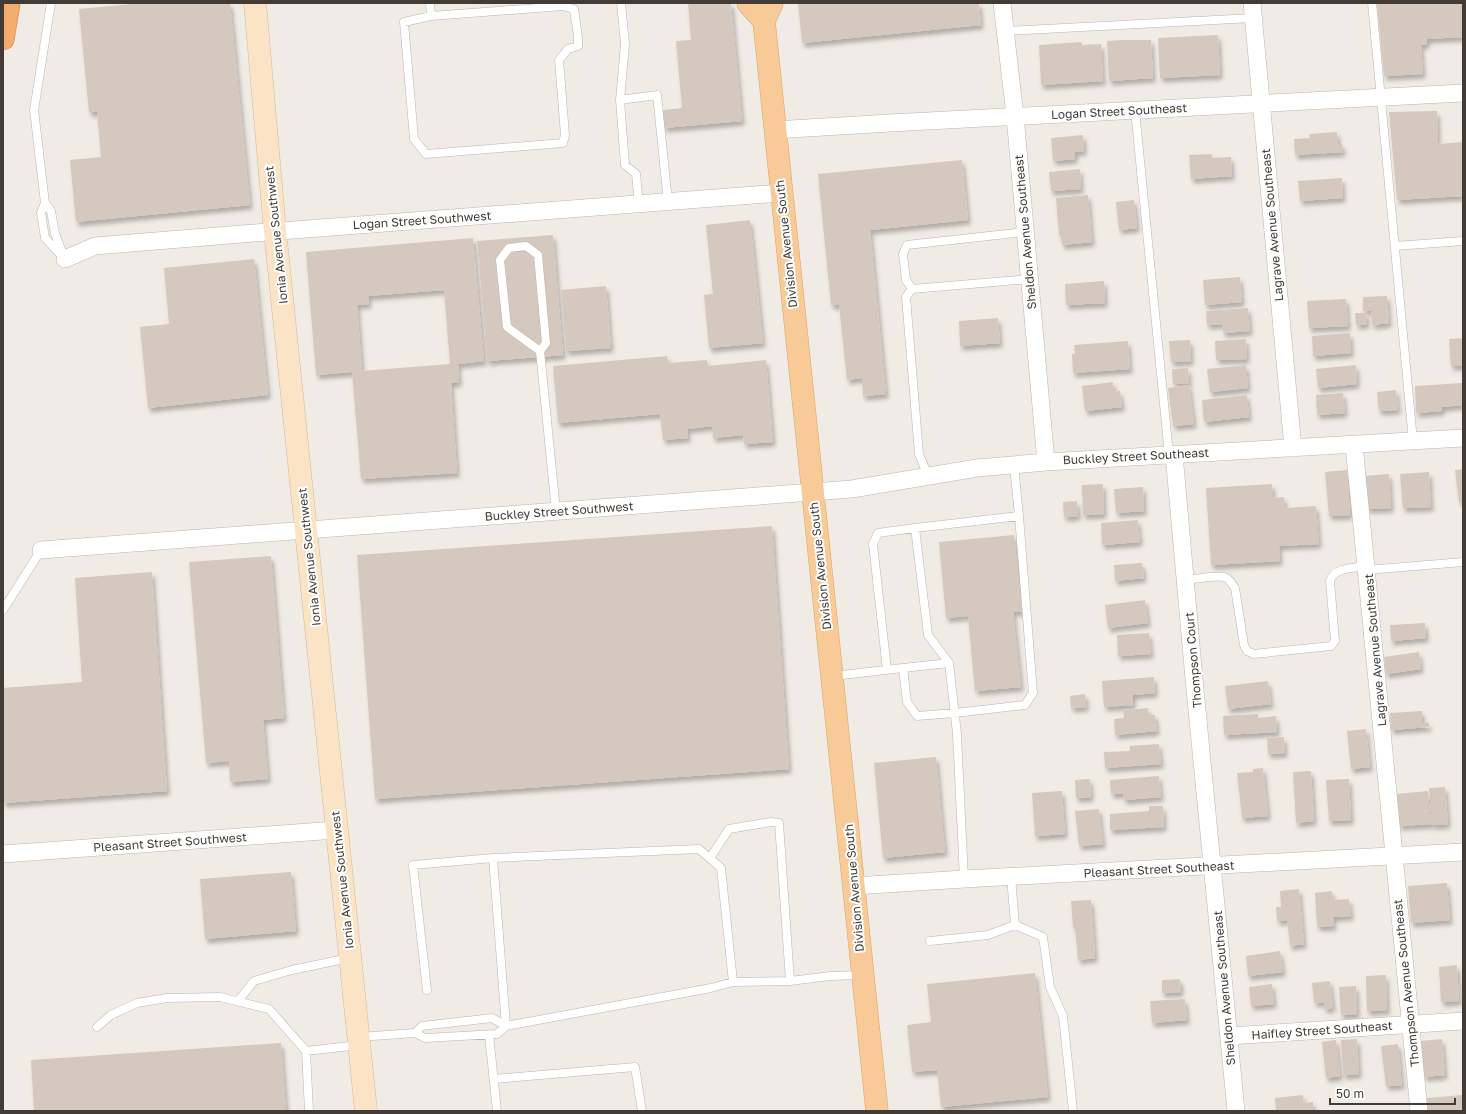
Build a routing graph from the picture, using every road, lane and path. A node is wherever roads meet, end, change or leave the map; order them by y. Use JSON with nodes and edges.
{"nodes":[{"id":1,"x":9,"y":3,"type":"edge"},
{"id":2,"x":51,"y":3,"type":"edge"},
{"id":3,"x":255,"y":3,"type":"edge"},
{"id":4,"x":430,"y":3,"type":"edge"},
{"id":5,"x":621,"y":3,"type":"edge"},
{"id":6,"x":748,"y":3,"type":"edge"},
{"id":7,"x":1002,"y":3,"type":"edge"},
{"id":8,"x":1372,"y":3,"type":"edge"},
{"id":9,"x":1253,"y":11,"type":"edge"},
{"id":10,"x":768,"y":12,"type":"edge"},
{"id":11,"x":431,"y":16,"type":"junction"},
{"id":12,"x":1006,"y":31,"type":"junction"},
{"id":13,"x":3,"y":39,"type":"edge"},
{"id":14,"x":1463,"y":93,"type":"edge"},
{"id":15,"x":1381,"y":97,"type":"junction"},
{"id":16,"x":620,"y":100,"type":"junction"},
{"id":17,"x":1260,"y":103,"type":"junction"},
{"id":18,"x":1135,"y":110,"type":"junction"},
{"id":19,"x":1015,"y":116,"type":"junction"},
{"id":20,"x":774,"y":130,"type":"junction"},
{"id":21,"x":781,"y":193,"type":"junction"},
{"id":22,"x":668,"y":202,"type":"junction"},
{"id":23,"x":639,"y":204,"type":"junction"},
{"id":24,"x":275,"y":231,"type":"junction"},
{"id":25,"x":1025,"y":232,"type":"junction"},
{"id":26,"x":1463,"y":241,"type":"edge"},
{"id":27,"x":1395,"y":246,"type":"junction"},
{"id":28,"x":65,"y":259,"type":"joint"},
{"id":29,"x":1030,"y":279,"type":"junction"},
{"id":30,"x":912,"y":290,"type":"junction"},
{"id":31,"x":540,"y":351,"type":"junction"},
{"id":32,"x":1463,"y":438,"type":"edge"},
{"id":33,"x":1413,"y":442,"type":"junction"},
{"id":34,"x":1354,"y":445,"type":"junction"},
{"id":35,"x":1293,"y":448,"type":"junction"},
{"id":36,"x":1171,"y":454,"type":"junction"},
{"id":37,"x":1046,"y":462,"type":"junction"},
{"id":38,"x":1014,"y":465,"type":"junction"},
{"id":39,"x":928,"y":476,"type":"junction"},
{"id":40,"x":812,"y":492,"type":"junction"},
{"id":41,"x":556,"y":511,"type":"junction"},
{"id":42,"x":1019,"y":516,"type":"junction"},
{"id":43,"x":915,"y":528,"type":"junction"},
{"id":44,"x":306,"y":530,"type":"junction"},
{"id":45,"x":41,"y":550,"type":"joint"},
{"id":46,"x":1463,"y":562,"type":"edge"},
{"id":47,"x":1367,"y":568,"type":"junction"},
{"id":48,"x":1185,"y":580,"type":"junction"},
{"id":49,"x":3,"y":610,"type":"edge"},
{"id":50,"x":950,"y":663,"type":"junction"},
{"id":51,"x":903,"y":668,"type":"junction"},
{"id":52,"x":887,"y":670,"type":"junction"},
{"id":53,"x":832,"y":676,"type":"junction"},
{"id":54,"x":955,"y":713,"type":"junction"},
{"id":55,"x":336,"y":830,"type":"junction"},
{"id":56,"x":1463,"y":852,"type":"edge"},
{"id":57,"x":3,"y":854,"type":"edge"},
{"id":58,"x":1393,"y":856,"type":"junction"},
{"id":59,"x":493,"y":858,"type":"junction"},
{"id":60,"x":710,"y":858,"type":"junction"},
{"id":61,"x":1212,"y":866,"type":"junction"},
{"id":62,"x":1011,"y":877,"type":"junction"},
{"id":63,"x":964,"y":879,"type":"junction"},
{"id":64,"x":854,"y":886,"type":"junction"},
{"id":65,"x":1015,"y":925,"type":"junction"},
{"id":66,"x":930,"y":941,"type":"dead end"},
{"id":67,"x":350,"y":958,"type":"junction"},
{"id":68,"x":862,"y":975,"type":"junction"},
{"id":69,"x":790,"y":981,"type":"junction"},
{"id":70,"x":733,"y":982,"type":"junction"},
{"id":71,"x":427,"y":990,"type":"dead end"},
{"id":72,"x":238,"y":1002,"type":"junction"},
{"id":73,"x":1463,"y":1021,"type":"edge"},
{"id":74,"x":1410,"y":1024,"type":"junction"},
{"id":75,"x":506,"y":1026,"type":"junction"},
{"id":76,"x":98,"y":1027,"type":"dead end"},
{"id":77,"x":415,"y":1033,"type":"junction"},
{"id":78,"x":489,"y":1035,"type":"junction"},
{"id":79,"x":1229,"y":1036,"type":"junction"},
{"id":80,"x":359,"y":1041,"type":"junction"},
{"id":81,"x":306,"y":1051,"type":"junction"},
{"id":82,"x":494,"y":1079,"type":"junction"},
{"id":83,"x":309,"y":1111,"type":"edge"},
{"id":84,"x":366,"y":1111,"type":"edge"},
{"id":85,"x":497,"y":1111,"type":"edge"},
{"id":86,"x":642,"y":1111,"type":"edge"},
{"id":87,"x":877,"y":1111,"type":"edge"},
{"id":88,"x":1073,"y":1111,"type":"edge"},
{"id":89,"x":1236,"y":1111,"type":"edge"},
{"id":90,"x":1419,"y":1111,"type":"edge"}],
"edges":[{"from":1,"to":13,"type":"highway"},
{"from":2,"to":28,"type":"lane"},
{"from":3,"to":24,"type":"street","name":"Ionia Avenue Southwest"},
{"from":4,"to":11,"type":"lane"},
{"from":5,"to":16,"type":"lane"},
{"from":6,"to":10,"type":"main road","name":"Division Avenue South"},
{"from":7,"to":12,"type":"street","name":"Sheldon Avenue Southeast"},
{"from":8,"to":15,"type":"lane"},
{"from":9,"to":12,"type":"lane"},
{"from":9,"to":17,"type":"street","name":"Lagrave Avenue Southeast"},
{"from":10,"to":20,"type":"main road","name":"Division Avenue South"},
{"from":11,"to":11,"type":"lane"},
{"from":12,"to":19,"type":"street","name":"Sheldon Avenue Southeast"},
{"from":14,"to":15,"type":"street","name":"Logan Street Southeast"},
{"from":15,"to":17,"type":"street","name":"Logan Street Southeast"},
{"from":15,"to":27,"type":"lane"},
{"from":16,"to":22,"type":"lane"},
{"from":16,"to":23,"type":"lane"},
{"from":17,"to":18,"type":"street","name":"Logan Street Southeast"},
{"from":17,"to":35,"type":"street","name":"Lagrave Avenue Southeast"},
{"from":18,"to":19,"type":"street","name":"Logan Street Southeast"},
{"from":18,"to":36,"type":"lane"},
{"from":19,"to":20,"type":"street","name":"Logan Street Southeast"},
{"from":19,"to":25,"type":"street","name":"Sheldon Avenue Southeast"},
{"from":20,"to":21,"type":"main road","name":"Division Avenue South"},
{"from":21,"to":22,"type":"street","name":"Logan Street Southwest"},
{"from":21,"to":40,"type":"main road","name":"Division Avenue South"},
{"from":22,"to":23,"type":"street","name":"Logan Street Southwest"},
{"from":23,"to":24,"type":"street","name":"Logan Street Southwest"},
{"from":24,"to":28,"type":"street","name":"Logan Street Southwest"},
{"from":24,"to":44,"type":"street","name":"Ionia Avenue Southwest"},
{"from":25,"to":29,"type":"street","name":"Sheldon Avenue Southeast"},
{"from":25,"to":30,"type":"lane"},
{"from":26,"to":27,"type":"lane"},
{"from":27,"to":33,"type":"lane"},
{"from":29,"to":30,"type":"lane"},
{"from":29,"to":37,"type":"street","name":"Sheldon Avenue Southeast"},
{"from":30,"to":39,"type":"lane"},
{"from":31,"to":31,"type":"lane"},
{"from":31,"to":41,"type":"lane"},
{"from":32,"to":33,"type":"street","name":"Buckley Street Southeast"},
{"from":33,"to":34,"type":"street","name":"Buckley Street Southeast"},
{"from":34,"to":35,"type":"street","name":"Buckley Street Southeast"},
{"from":34,"to":47,"type":"street","name":"Lagrave Avenue Southeast"},
{"from":35,"to":36,"type":"street","name":"Buckley Street Southeast"},
{"from":36,"to":37,"type":"street","name":"Buckley Street Southeast"},
{"from":36,"to":48,"type":"street","name":"Thompson Court"},
{"from":37,"to":38,"type":"street","name":"Buckley Street Southeast"},
{"from":38,"to":39,"type":"street","name":"Buckley Street Southeast"},
{"from":38,"to":42,"type":"lane"},
{"from":39,"to":40,"type":"street","name":"Buckley Street Southeast"},
{"from":40,"to":41,"type":"street","name":"Buckley Street Southwest"},
{"from":40,"to":53,"type":"main road","name":"Division Avenue South"},
{"from":41,"to":44,"type":"street","name":"Buckley Street Southwest"},
{"from":42,"to":43,"type":"lane"},
{"from":42,"to":54,"type":"lane"},
{"from":43,"to":50,"type":"lane"},
{"from":43,"to":52,"type":"lane"},
{"from":44,"to":45,"type":"street"},
{"from":44,"to":55,"type":"street","name":"Ionia Avenue Southwest"},
{"from":45,"to":49,"type":"lane"},
{"from":46,"to":47,"type":"lane"},
{"from":47,"to":48,"type":"lane"},
{"from":47,"to":58,"type":"street","name":"Lagrave Avenue Southeast"},
{"from":48,"to":61,"type":"street","name":"Thompson Court"},
{"from":50,"to":51,"type":"lane"},
{"from":50,"to":54,"type":"lane"},
{"from":51,"to":52,"type":"lane"},
{"from":51,"to":54,"type":"lane"},
{"from":52,"to":53,"type":"lane"},
{"from":53,"to":64,"type":"main road","name":"Division Avenue South"},
{"from":54,"to":63,"type":"lane"},
{"from":55,"to":57,"type":"street","name":"Pleasant Street Southwest"},
{"from":55,"to":67,"type":"street","name":"Ionia Avenue Southwest"},
{"from":56,"to":58,"type":"street","name":"Pleasant Street Southeast"},
{"from":58,"to":61,"type":"street","name":"Pleasant Street Southeast"},
{"from":58,"to":74,"type":"street","name":"Thompson Avenue Southeast"},
{"from":59,"to":60,"type":"lane"},
{"from":59,"to":71,"type":"lane"},
{"from":59,"to":75,"type":"lane"},
{"from":60,"to":69,"type":"lane"},
{"from":60,"to":70,"type":"lane"},
{"from":61,"to":62,"type":"street","name":"Pleasant Street Southeast"},
{"from":61,"to":79,"type":"street","name":"Sheldon Avenue Southeast"},
{"from":62,"to":63,"type":"street","name":"Pleasant Street Southeast"},
{"from":62,"to":65,"type":"lane"},
{"from":63,"to":64,"type":"street","name":"Pleasant Street Southeast"},
{"from":64,"to":68,"type":"main road","name":"Division Avenue South"},
{"from":65,"to":66,"type":"lane"},
{"from":65,"to":88,"type":"lane"},
{"from":67,"to":72,"type":"lane"},
{"from":67,"to":80,"type":"street","name":"Ionia Avenue Southwest"},
{"from":68,"to":69,"type":"lane"},
{"from":68,"to":87,"type":"main road","name":"Division Avenue South"},
{"from":69,"to":70,"type":"lane"},
{"from":70,"to":75,"type":"lane"},
{"from":72,"to":76,"type":"lane"},
{"from":72,"to":81,"type":"lane"},
{"from":73,"to":74,"type":"street","name":"Haifley Street Southeast"},
{"from":74,"to":79,"type":"street","name":"Haifley Street Southeast"},
{"from":74,"to":90,"type":"street","name":"Thompson Avenue Southeast"},
{"from":75,"to":77,"type":"lane"},
{"from":75,"to":78,"type":"lane"},
{"from":77,"to":78,"type":"lane"},
{"from":77,"to":80,"type":"lane"},
{"from":78,"to":82,"type":"lane"},
{"from":79,"to":89,"type":"street","name":"Sheldon Avenue Southeast"},
{"from":80,"to":81,"type":"lane"},
{"from":80,"to":84,"type":"street","name":"Ionia Avenue Southwest"},
{"from":81,"to":83,"type":"lane"},
{"from":82,"to":85,"type":"lane"},
{"from":82,"to":86,"type":"lane"}]}
